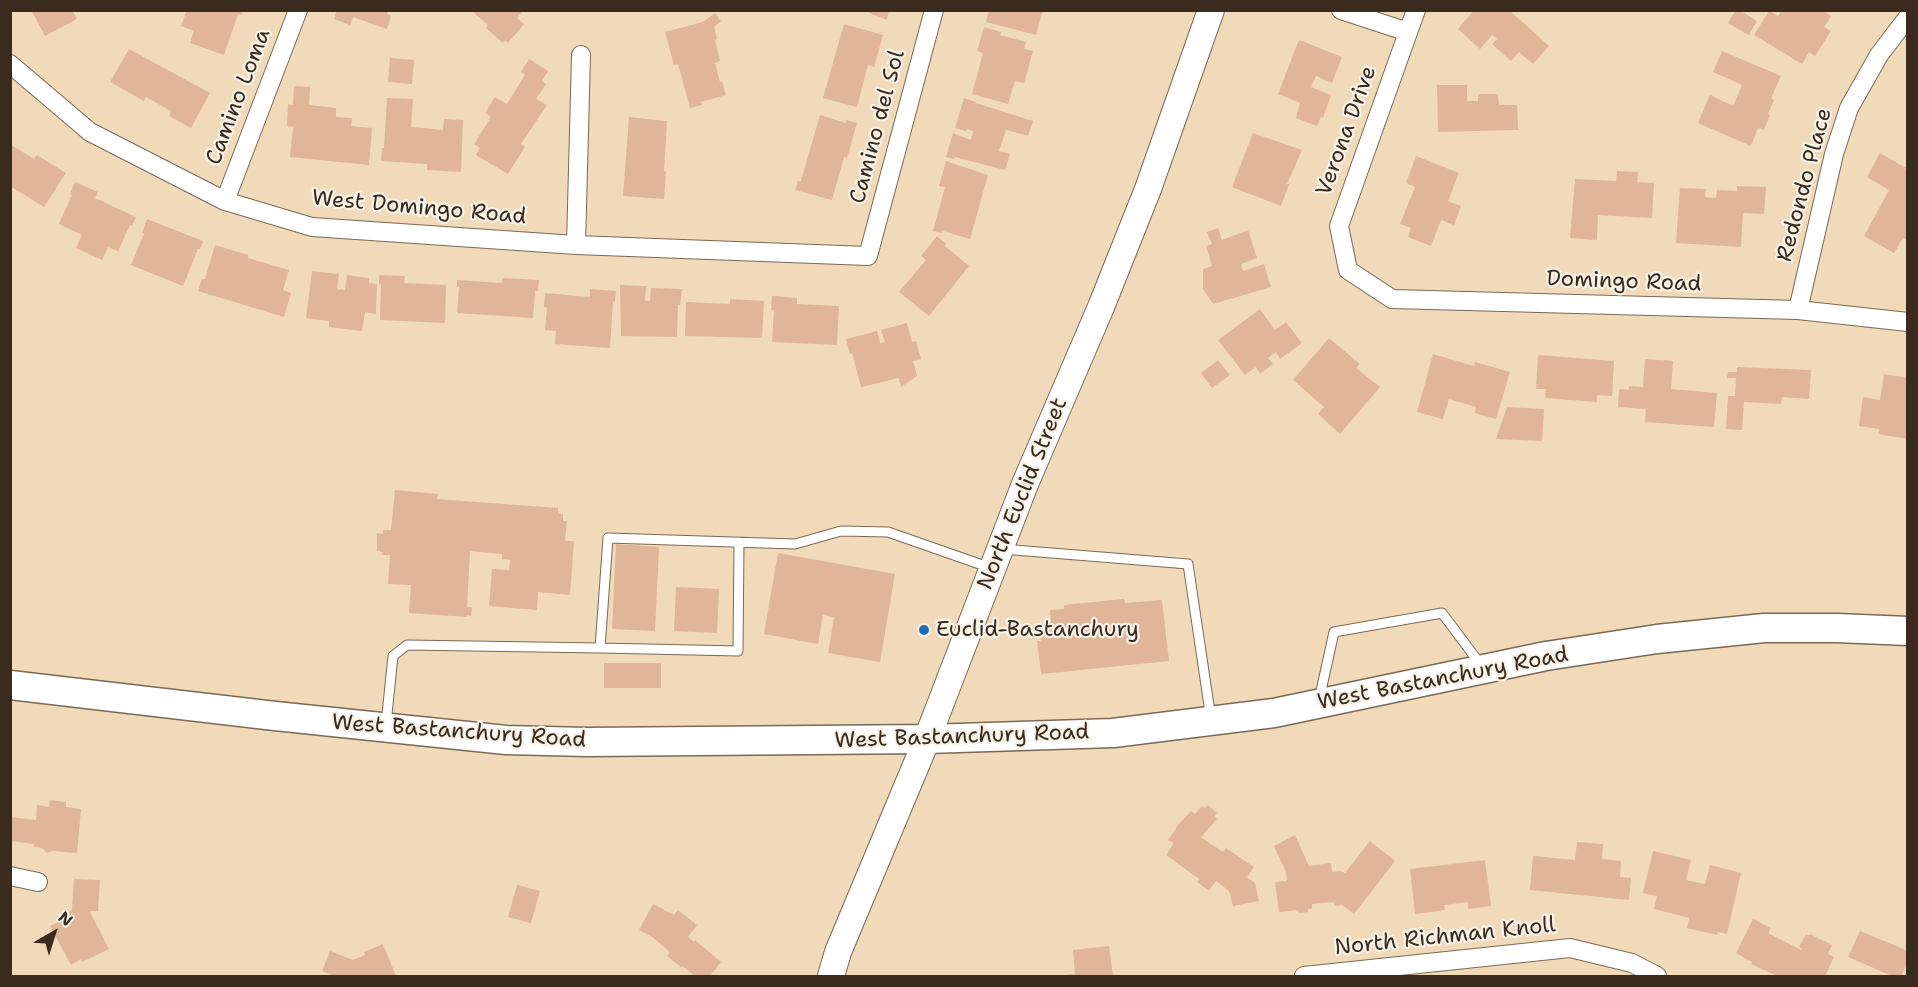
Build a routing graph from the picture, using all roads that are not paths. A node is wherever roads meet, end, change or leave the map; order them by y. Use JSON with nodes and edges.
{"nodes":[{"id":1,"x":298,"y":10,"type":"edge"},
{"id":2,"x":934,"y":10,"type":"edge"},
{"id":3,"x":1211,"y":10,"type":"edge"},
{"id":4,"x":1341,"y":10,"type":"edge"},
{"id":5,"x":1416,"y":10,"type":"edge"},
{"id":6,"x":1908,"y":17,"type":"edge"},
{"id":7,"x":1408,"y":32,"type":"junction"},
{"id":8,"x":581,"y":55,"type":"dead end"},
{"id":9,"x":10,"y":64,"type":"edge"},
{"id":10,"x":225,"y":201,"type":"junction"},
{"id":11,"x":576,"y":245,"type":"junction"},
{"id":12,"x":868,"y":256,"type":"joint"},
{"id":13,"x":1347,"y":270,"type":"joint"},
{"id":14,"x":1798,"y":310,"type":"junction"},
{"id":15,"x":1908,"y":322,"type":"edge"},
{"id":16,"x":739,"y":542,"type":"junction"},
{"id":17,"x":997,"y":559,"type":"junction"},
{"id":18,"x":1908,"y":631,"type":"edge"},
{"id":19,"x":600,"y":648,"type":"junction"},
{"id":20,"x":1485,"y":669,"type":"junction"},
{"id":21,"x":10,"y":685,"type":"edge"},
{"id":22,"x":1318,"y":704,"type":"junction"},
{"id":23,"x":1211,"y":721,"type":"junction"},
{"id":24,"x":386,"y":728,"type":"junction"},
{"id":25,"x":927,"y":739,"type":"junction"},
{"id":26,"x":10,"y":876,"type":"edge"},
{"id":27,"x":38,"y":882,"type":"dead end"},
{"id":28,"x":831,"y":976,"type":"edge"},
{"id":29,"x":1304,"y":976,"type":"edge"},
{"id":30,"x":1657,"y":976,"type":"edge"}],
"edges":[{"from":1,"to":10,"type":"street","name":"Camino Loma"},
{"from":2,"to":12,"type":"street","name":"Camino del Sol"},
{"from":3,"to":17,"type":"main road","name":"North Euclid Street"},
{"from":4,"to":7,"type":"street"},
{"from":5,"to":7,"type":"street","name":"Verona Drive"},
{"from":6,"to":14,"type":"street","name":"Redondo Place"},
{"from":7,"to":13,"type":"street","name":"Verona Drive"},
{"from":8,"to":11,"type":"street"},
{"from":9,"to":10,"type":"street","name":"West Domingo Road"},
{"from":10,"to":11,"type":"street","name":"West Domingo Road"},
{"from":11,"to":12,"type":"street","name":"West Domingo Road"},
{"from":13,"to":14,"type":"street","name":"Domingo Road"},
{"from":14,"to":15,"type":"street","name":"Domingo Road"},
{"from":16,"to":17,"type":"lane"},
{"from":16,"to":19,"type":"lane"},
{"from":16,"to":19,"type":"lane"},
{"from":17,"to":23,"type":"lane"},
{"from":17,"to":25,"type":"main road","name":"North Euclid Street"},
{"from":18,"to":20,"type":"main road","name":"West Bastanchury Road"},
{"from":19,"to":24,"type":"lane"},
{"from":20,"to":22,"type":"main road","name":"West Bastanchury Road"},
{"from":20,"to":22,"type":"lane"},
{"from":21,"to":24,"type":"main road","name":"West Bastanchury Road"},
{"from":22,"to":23,"type":"main road","name":"West Bastanchury Road"},
{"from":23,"to":25,"type":"main road","name":"West Bastanchury Road"},
{"from":24,"to":25,"type":"main road","name":"West Bastanchury Road"},
{"from":25,"to":28,"type":"main road","name":"North Euclid Street"},
{"from":26,"to":27,"type":"street"},
{"from":29,"to":30,"type":"street","name":"North Richman Knoll"}]}
